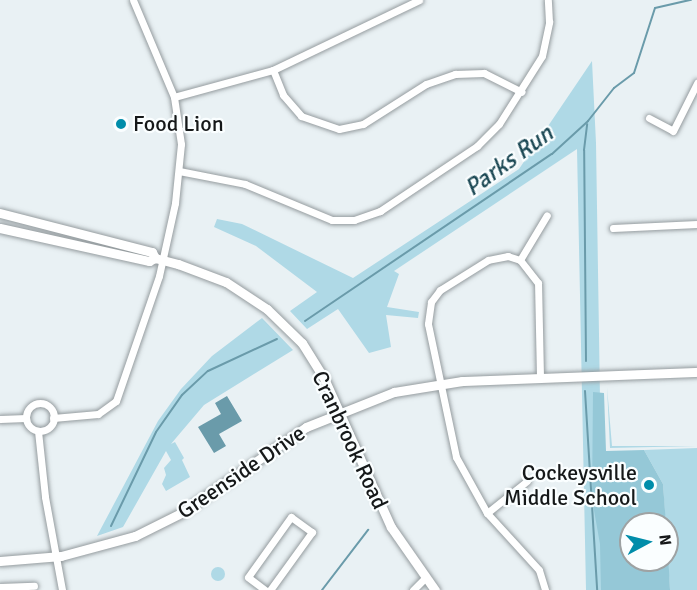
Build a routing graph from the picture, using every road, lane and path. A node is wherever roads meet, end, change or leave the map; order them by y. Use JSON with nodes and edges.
{"nodes":[{"id":1,"x":133,"y":0,"type":"edge"},
{"id":2,"x":419,"y":0,"type":"edge"},
{"id":3,"x":548,"y":0,"type":"edge"},
{"id":4,"x":273,"y":70,"type":"junction"},
{"id":5,"x":697,"y":83,"type":"edge"},
{"id":6,"x":522,"y":92,"type":"junction"},
{"id":7,"x":174,"y":98,"type":"junction"},
{"id":8,"x":649,"y":118,"type":"dead end"},
{"id":9,"x":179,"y":171,"type":"junction"},
{"id":10,"x":0,"y":213,"type":"edge"},
{"id":11,"x":547,"y":215,"type":"dead end"},
{"id":12,"x":697,"y":224,"type":"edge"},
{"id":13,"x":0,"y":228,"type":"edge"},
{"id":14,"x":612,"y":228,"type":"dead end"},
{"id":15,"x":159,"y":259,"type":"junction"},
{"id":16,"x":520,"y":260,"type":"junction"},
{"id":17,"x":697,"y":372,"type":"edge"},
{"id":18,"x":540,"y":377,"type":"junction"},
{"id":19,"x":439,"y":383,"type":"junction"},
{"id":20,"x":340,"y":411,"type":"junction"},
{"id":21,"x":26,"y":418,"type":"junction"},
{"id":22,"x":53,"y":418,"type":"junction"},
{"id":23,"x":0,"y":419,"type":"edge"},
{"id":24,"x":39,"y":431,"type":"junction"},
{"id":25,"x":527,"y":481,"type":"dead end"},
{"id":26,"x":487,"y":513,"type":"junction"},
{"id":27,"x":54,"y":558,"type":"junction"},
{"id":28,"x":0,"y":561,"type":"edge"},
{"id":29,"x":425,"y":578,"type":"junction"},
{"id":30,"x":34,"y":586,"type":"dead end"},
{"id":31,"x":0,"y":587,"type":"edge"},
{"id":32,"x":62,"y":590,"type":"edge"},
{"id":33,"x":267,"y":590,"type":"edge"},
{"id":34,"x":413,"y":590,"type":"edge"},
{"id":35,"x":435,"y":590,"type":"edge"},
{"id":36,"x":545,"y":590,"type":"edge"}],
"edges":[{"from":1,"to":7,"type":"street"},
{"from":2,"to":4,"type":"street"},
{"from":3,"to":6,"type":"street"},
{"from":4,"to":6,"type":"street"},
{"from":4,"to":7,"type":"street"},
{"from":5,"to":8,"type":"street"},
{"from":6,"to":9,"type":"street"},
{"from":7,"to":9,"type":"street"},
{"from":9,"to":15,"type":"street"},
{"from":10,"to":15,"type":"street","name":"Cranbrook Road"},
{"from":11,"to":16,"type":"street"},
{"from":12,"to":14,"type":"street"},
{"from":13,"to":15,"type":"street","name":"Cranbrook Road"},
{"from":15,"to":20,"type":"street","name":"Cranbrook Road"},
{"from":15,"to":22,"type":"street"},
{"from":16,"to":18,"type":"street"},
{"from":16,"to":19,"type":"street"},
{"from":17,"to":18,"type":"street","name":"Greenside Drive"},
{"from":18,"to":19,"type":"street","name":"Greenside Drive"},
{"from":19,"to":20,"type":"street","name":"Greenside Drive"},
{"from":19,"to":26,"type":"street"},
{"from":20,"to":27,"type":"street","name":"Greenside Drive"},
{"from":20,"to":29,"type":"street","name":"Cranbrook Road"},
{"from":21,"to":22,"type":"street"},
{"from":21,"to":23,"type":"street"},
{"from":21,"to":24,"type":"street"},
{"from":22,"to":24,"type":"street"},
{"from":24,"to":27,"type":"street"},
{"from":25,"to":26,"type":"street"},
{"from":26,"to":36,"type":"street"},
{"from":27,"to":28,"type":"street","name":"Greenside Drive"},
{"from":27,"to":32,"type":"street"},
{"from":29,"to":34,"type":"street"},
{"from":29,"to":35,"type":"street","name":"Cranbrook Road"},
{"from":30,"to":31,"type":"street"},
{"from":33,"to":33,"type":"street"}]}
